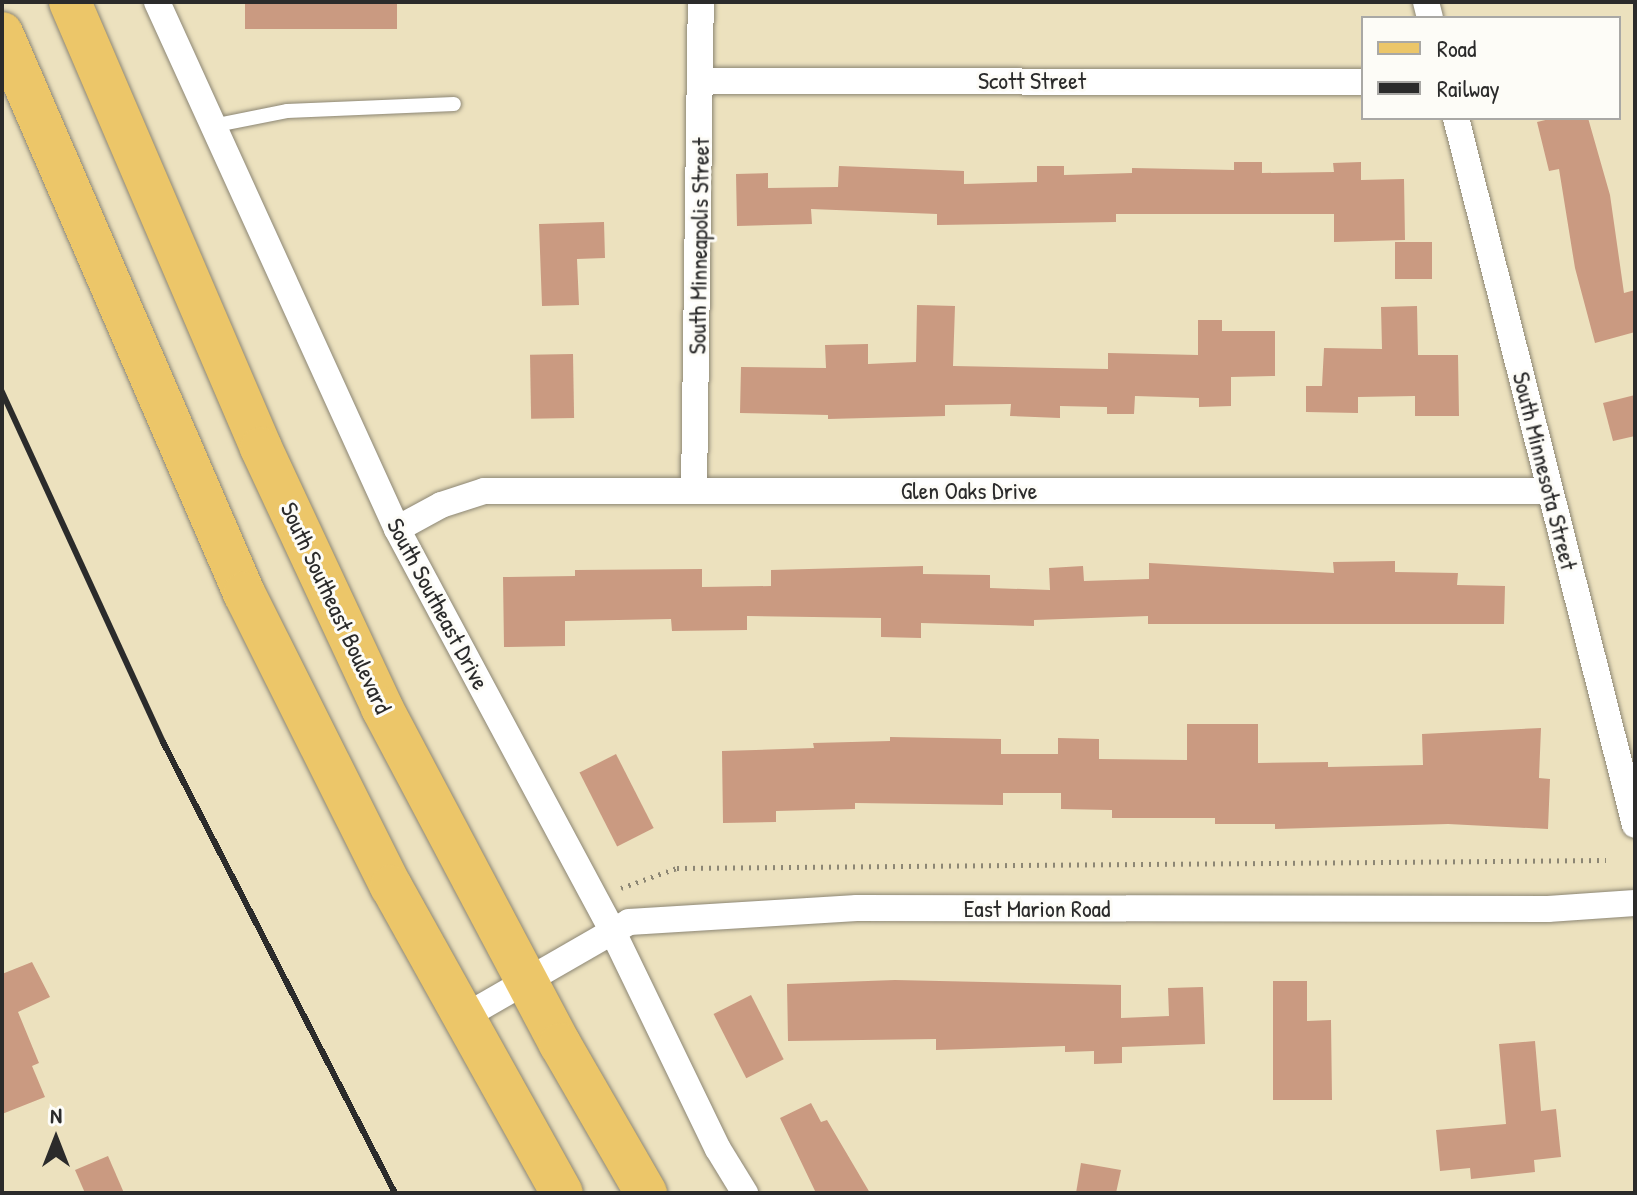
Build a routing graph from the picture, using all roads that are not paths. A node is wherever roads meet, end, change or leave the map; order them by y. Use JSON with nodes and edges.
{"nodes":[{"id":1,"x":70,"y":2,"type":"edge"},
{"id":2,"x":157,"y":2,"type":"edge"},
{"id":3,"x":701,"y":2,"type":"edge"},
{"id":4,"x":2,"y":33,"type":"edge"},
{"id":5,"x":701,"y":81,"type":"junction"},
{"id":6,"x":1361,"y":82,"type":"edge"},
{"id":7,"x":454,"y":104,"type":"dead end"},
{"id":8,"x":1457,"y":120,"type":"edge"},
{"id":9,"x":212,"y":126,"type":"junction"},
{"id":10,"x":694,"y":490,"type":"junction"},
{"id":11,"x":1550,"y":491,"type":"junction"},
{"id":12,"x":397,"y":529,"type":"junction"},
{"id":13,"x":1635,"y":825,"type":"edge"},
{"id":14,"x":1635,"y":903,"type":"edge"},
{"id":15,"x":612,"y":930,"type":"junction"},
{"id":16,"x":525,"y":979,"type":"junction"},
{"id":17,"x":464,"y":1017,"type":"junction"},
{"id":18,"x":562,"y":1193,"type":"edge"},
{"id":19,"x":646,"y":1193,"type":"edge"},
{"id":20,"x":745,"y":1193,"type":"edge"}],
"edges":[{"from":1,"to":16,"type":"main road","name":"South Southeast Boulevard"},
{"from":2,"to":9,"type":"street","name":"South Southeast Drive"},
{"from":3,"to":5,"type":"street","name":"South Minneapolis Street"},
{"from":4,"to":17,"type":"main road"},
{"from":5,"to":6,"type":"street","name":"Scott Street"},
{"from":5,"to":10,"type":"street","name":"South Minneapolis Street"},
{"from":7,"to":9,"type":"lane"},
{"from":8,"to":11,"type":"street","name":"South Minnesota Street"},
{"from":9,"to":12,"type":"street","name":"South Southeast Drive"},
{"from":10,"to":11,"type":"street","name":"Glen Oaks Drive"},
{"from":10,"to":12,"type":"street","name":"Glen Oaks Drive"},
{"from":11,"to":13,"type":"street","name":"South Minnesota Street"},
{"from":12,"to":15,"type":"street","name":"South Southeast Drive"},
{"from":14,"to":15,"type":"street","name":"East Marion Road"},
{"from":15,"to":16,"type":"street","name":"East Marion Road"},
{"from":15,"to":20,"type":"street","name":"South Southeast Drive"},
{"from":16,"to":17,"type":"street","name":"East Marion Road"},
{"from":16,"to":19,"type":"main road","name":"South Southeast Boulevard"},
{"from":17,"to":18,"type":"main road"}]}
